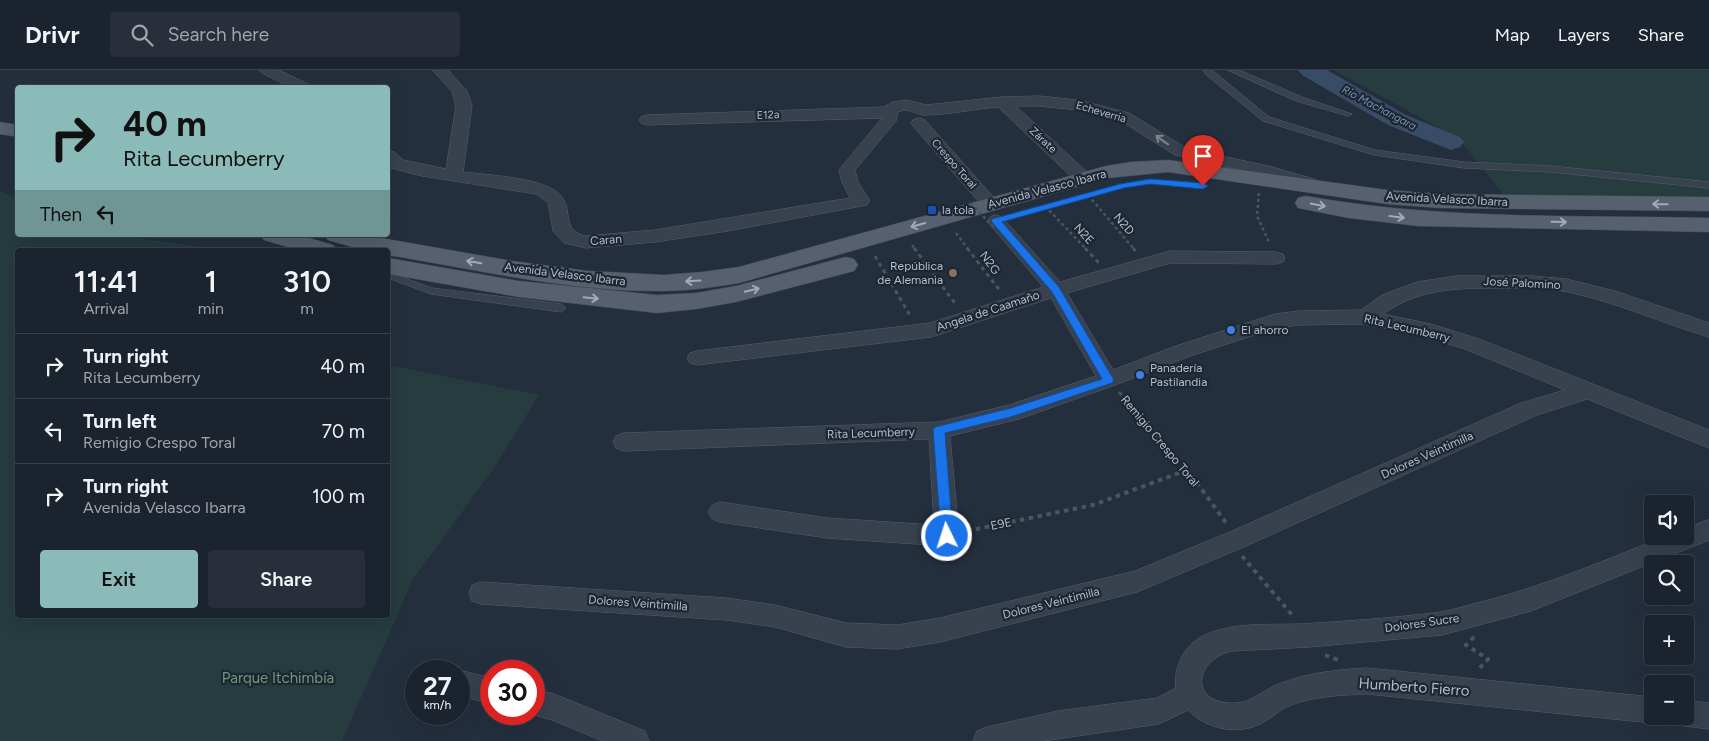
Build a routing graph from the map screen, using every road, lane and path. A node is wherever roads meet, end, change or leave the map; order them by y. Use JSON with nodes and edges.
{"nodes":[{"id":1,"x":267,"y":70,"type":"edge"},
{"id":2,"x":440,"y":70,"type":"edge"},
{"id":3,"x":1208,"y":70,"type":"edge"},
{"id":4,"x":1232,"y":70,"type":"edge"},
{"id":5,"x":299,"y":85,"type":"edge"},
{"id":6,"x":1002,"y":102,"type":"junction"},
{"id":7,"x":1348,"y":114,"type":"dead end"},
{"id":8,"x":890,"y":115,"type":"junction"},
{"id":9,"x":0,"y":116,"type":"edge"},
{"id":10,"x":921,"y":116,"type":"junction"},
{"id":11,"x":15,"y":117,"type":"edge"},
{"id":12,"x":647,"y":120,"type":"dead end"},
{"id":13,"x":0,"y":128,"type":"edge"},
{"id":14,"x":15,"y":130,"type":"edge"},
{"id":15,"x":390,"y":157,"type":"edge"},
{"id":16,"x":454,"y":175,"type":"junction"},
{"id":17,"x":1709,"y":185,"type":"edge"},
{"id":18,"x":1085,"y":187,"type":"junction"},
{"id":19,"x":1325,"y":188,"type":"junction"},
{"id":20,"x":1259,"y":193,"type":"junction"},
{"id":21,"x":1709,"y":204,"type":"edge"},
{"id":22,"x":1045,"y":206,"type":"junction"},
{"id":23,"x":988,"y":214,"type":"junction"},
{"id":24,"x":1709,"y":225,"type":"edge"},
{"id":25,"x":956,"y":232,"type":"junction"},
{"id":26,"x":279,"y":237,"type":"edge"},
{"id":27,"x":347,"y":237,"type":"edge"},
{"id":28,"x":912,"y":245,"type":"junction"},
{"id":29,"x":318,"y":248,"type":"edge"},
{"id":30,"x":875,"y":256,"type":"junction"},
{"id":31,"x":1276,"y":258,"type":"joint"},
{"id":32,"x":1147,"y":264,"type":"junction"},
{"id":33,"x":390,"y":266,"type":"edge"},
{"id":34,"x":1110,"y":275,"type":"junction"},
{"id":35,"x":390,"y":276,"type":"edge"},
{"id":36,"x":1056,"y":290,"type":"junction"},
{"id":37,"x":1010,"y":304,"type":"junction"},
{"id":38,"x":561,"y":308,"type":"dead end"},
{"id":39,"x":1365,"y":317,"type":"junction"},
{"id":40,"x":966,"y":318,"type":"junction"},
{"id":41,"x":1709,"y":330,"type":"edge"},
{"id":42,"x":919,"y":331,"type":"junction"},
{"id":43,"x":697,"y":358,"type":"dead end"},
{"id":44,"x":1108,"y":380,"type":"junction"},
{"id":45,"x":1587,"y":391,"type":"junction"},
{"id":46,"x":939,"y":430,"type":"junction"},
{"id":47,"x":1709,"y":439,"type":"edge"},
{"id":48,"x":624,"y":442,"type":"dead end"},
{"id":49,"x":1187,"y":470,"type":"junction"},
{"id":50,"x":720,"y":512,"type":"dead end"},
{"id":51,"x":1709,"y":530,"type":"edge"},
{"id":52,"x":947,"y":536,"type":"junction"},
{"id":53,"x":1234,"y":540,"type":"junction"},
{"id":54,"x":481,"y":593,"type":"dead end"},
{"id":55,"x":1459,"y":618,"type":"junction"},
{"id":56,"x":1309,"y":636,"type":"junction"},
{"id":57,"x":1460,"y":690,"type":"junction"},
{"id":58,"x":1191,"y":695,"type":"junction"},
{"id":59,"x":545,"y":705,"type":"edge"},
{"id":60,"x":1644,"y":709,"type":"edge"},
{"id":61,"x":1694,"y":715,"type":"edge"},
{"id":62,"x":1709,"y":716,"type":"edge"},
{"id":63,"x":635,"y":741,"type":"edge"},
{"id":64,"x":987,"y":741,"type":"edge"}],
"edges":[{"from":1,"to":5,"type":"street"},
{"from":2,"to":16,"type":"street"},
{"from":3,"to":17,"type":"lane"},
{"from":4,"to":7,"type":"lane"},
{"from":6,"to":10,"type":"street","name":"Echeverria"},
{"from":6,"to":18,"type":"street","name":"Zárate"},
{"from":19,"to":6,"type":"street","name":"Echeverria","one_way":true},
{"from":8,"to":10,"type":"street","name":"Echeverria"},
{"from":8,"to":12,"type":"street","name":"E12a"},
{"from":8,"to":16,"type":"street","name":"Caran"},
{"from":9,"to":11,"type":"main road"},
{"from":10,"to":23,"type":"street","name":"Crespo Toral"},
{"from":13,"to":14,"type":"main road"},
{"from":15,"to":16,"type":"street","name":"Caran"},
{"from":18,"to":19,"type":"main road","name":"Avenida Velasco Ibarra"},
{"from":18,"to":20,"type":"main road","name":"Avenida Velasco Ibarra"},
{"from":18,"to":22,"type":"main road","name":"Avenida Velasco Ibarra"},
{"from":18,"to":23,"type":"main road","name":"Avenida Velasco Ibarra"},
{"from":18,"to":32,"type":"path","name":"N2D"},
{"from":21,"to":19,"type":"main road","name":"Avenida Velasco Ibarra","one_way":true},
{"from":20,"to":24,"type":"main road","name":"Avenida Velasco Ibarra","one_way":true},
{"from":20,"to":31,"type":"path"},
{"from":22,"to":23,"type":"main road","name":"Avenida Velasco Ibarra"},
{"from":22,"to":34,"type":"path","name":"N2E"},
{"from":23,"to":23,"type":"path","bridge":true},
{"from":23,"to":25,"type":"main road","name":"Avenida Velasco Ibarra"},
{"from":23,"to":27,"type":"main road","name":"Avenida Velasco Ibarra","one_way":true},
{"from":23,"to":36,"type":"street"},
{"from":25,"to":28,"type":"main road","name":"Avenida Velasco Ibarra"},
{"from":25,"to":37,"type":"path","name":"N2G"},
{"from":26,"to":29,"type":"main road"},
{"from":28,"to":30,"type":"main road","name":"Avenida Velasco Ibarra"},
{"from":28,"to":40,"type":"path"},
{"from":33,"to":30,"type":"main road","name":"Avenida Velasco Ibarra","one_way":true},
{"from":30,"to":42,"type":"path"},
{"from":31,"to":32,"type":"street","name":"Angela de Caamaño"},
{"from":32,"to":34,"type":"street","name":"Angela de Caamaño"},
{"from":34,"to":36,"type":"street","name":"Angela de Caamaño"},
{"from":35,"to":38,"type":"lane"},
{"from":36,"to":37,"type":"street","name":"Angela de Caamaño"},
{"from":36,"to":44,"type":"street"},
{"from":37,"to":40,"type":"street","name":"Angela de Caamaño"},
{"from":39,"to":41,"type":"street","name":"José Palomino"},
{"from":39,"to":44,"type":"street","name":"Rita Lecumberry"},
{"from":39,"to":45,"type":"street","name":"Rita Lecumberry"},
{"from":40,"to":42,"type":"street","name":"Angela de Caamaño"},
{"from":42,"to":43,"type":"street","name":"Angela de Caamaño"},
{"from":44,"to":46,"type":"street","name":"Rita Lecumberry"},
{"from":44,"to":49,"type":"path","name":"Remigio Crespo Toral"},
{"from":45,"to":47,"type":"street","name":"Rita Lecumberry"},
{"from":45,"to":53,"type":"street","name":"Dolores Veintimilla"},
{"from":46,"to":48,"type":"street","name":"Rita Lecumberry"},
{"from":46,"to":52,"type":"street"},
{"from":49,"to":52,"type":"path","name":"E9E"},
{"from":49,"to":53,"type":"path","name":"Remigio Crespo Toral"},
{"from":50,"to":52,"type":"street"},
{"from":51,"to":55,"type":"street","name":"Dolores Sucre"},
{"from":53,"to":54,"type":"street","name":"Dolores Veintimilla"},
{"from":53,"to":56,"type":"path","name":"Remigio Crespo Toral"},
{"from":55,"to":56,"type":"street","name":"Dolores Sucre"},
{"from":55,"to":57,"type":"path"},
{"from":56,"to":58,"type":"street","name":"Dolores Sucre"},
{"from":57,"to":58,"type":"street","name":"Humberto Fierro"},
{"from":57,"to":60,"type":"street","name":"Humberto Fierro"},
{"from":58,"to":64,"type":"street"},
{"from":59,"to":63,"type":"street"},
{"from":61,"to":62,"type":"street"}]}
